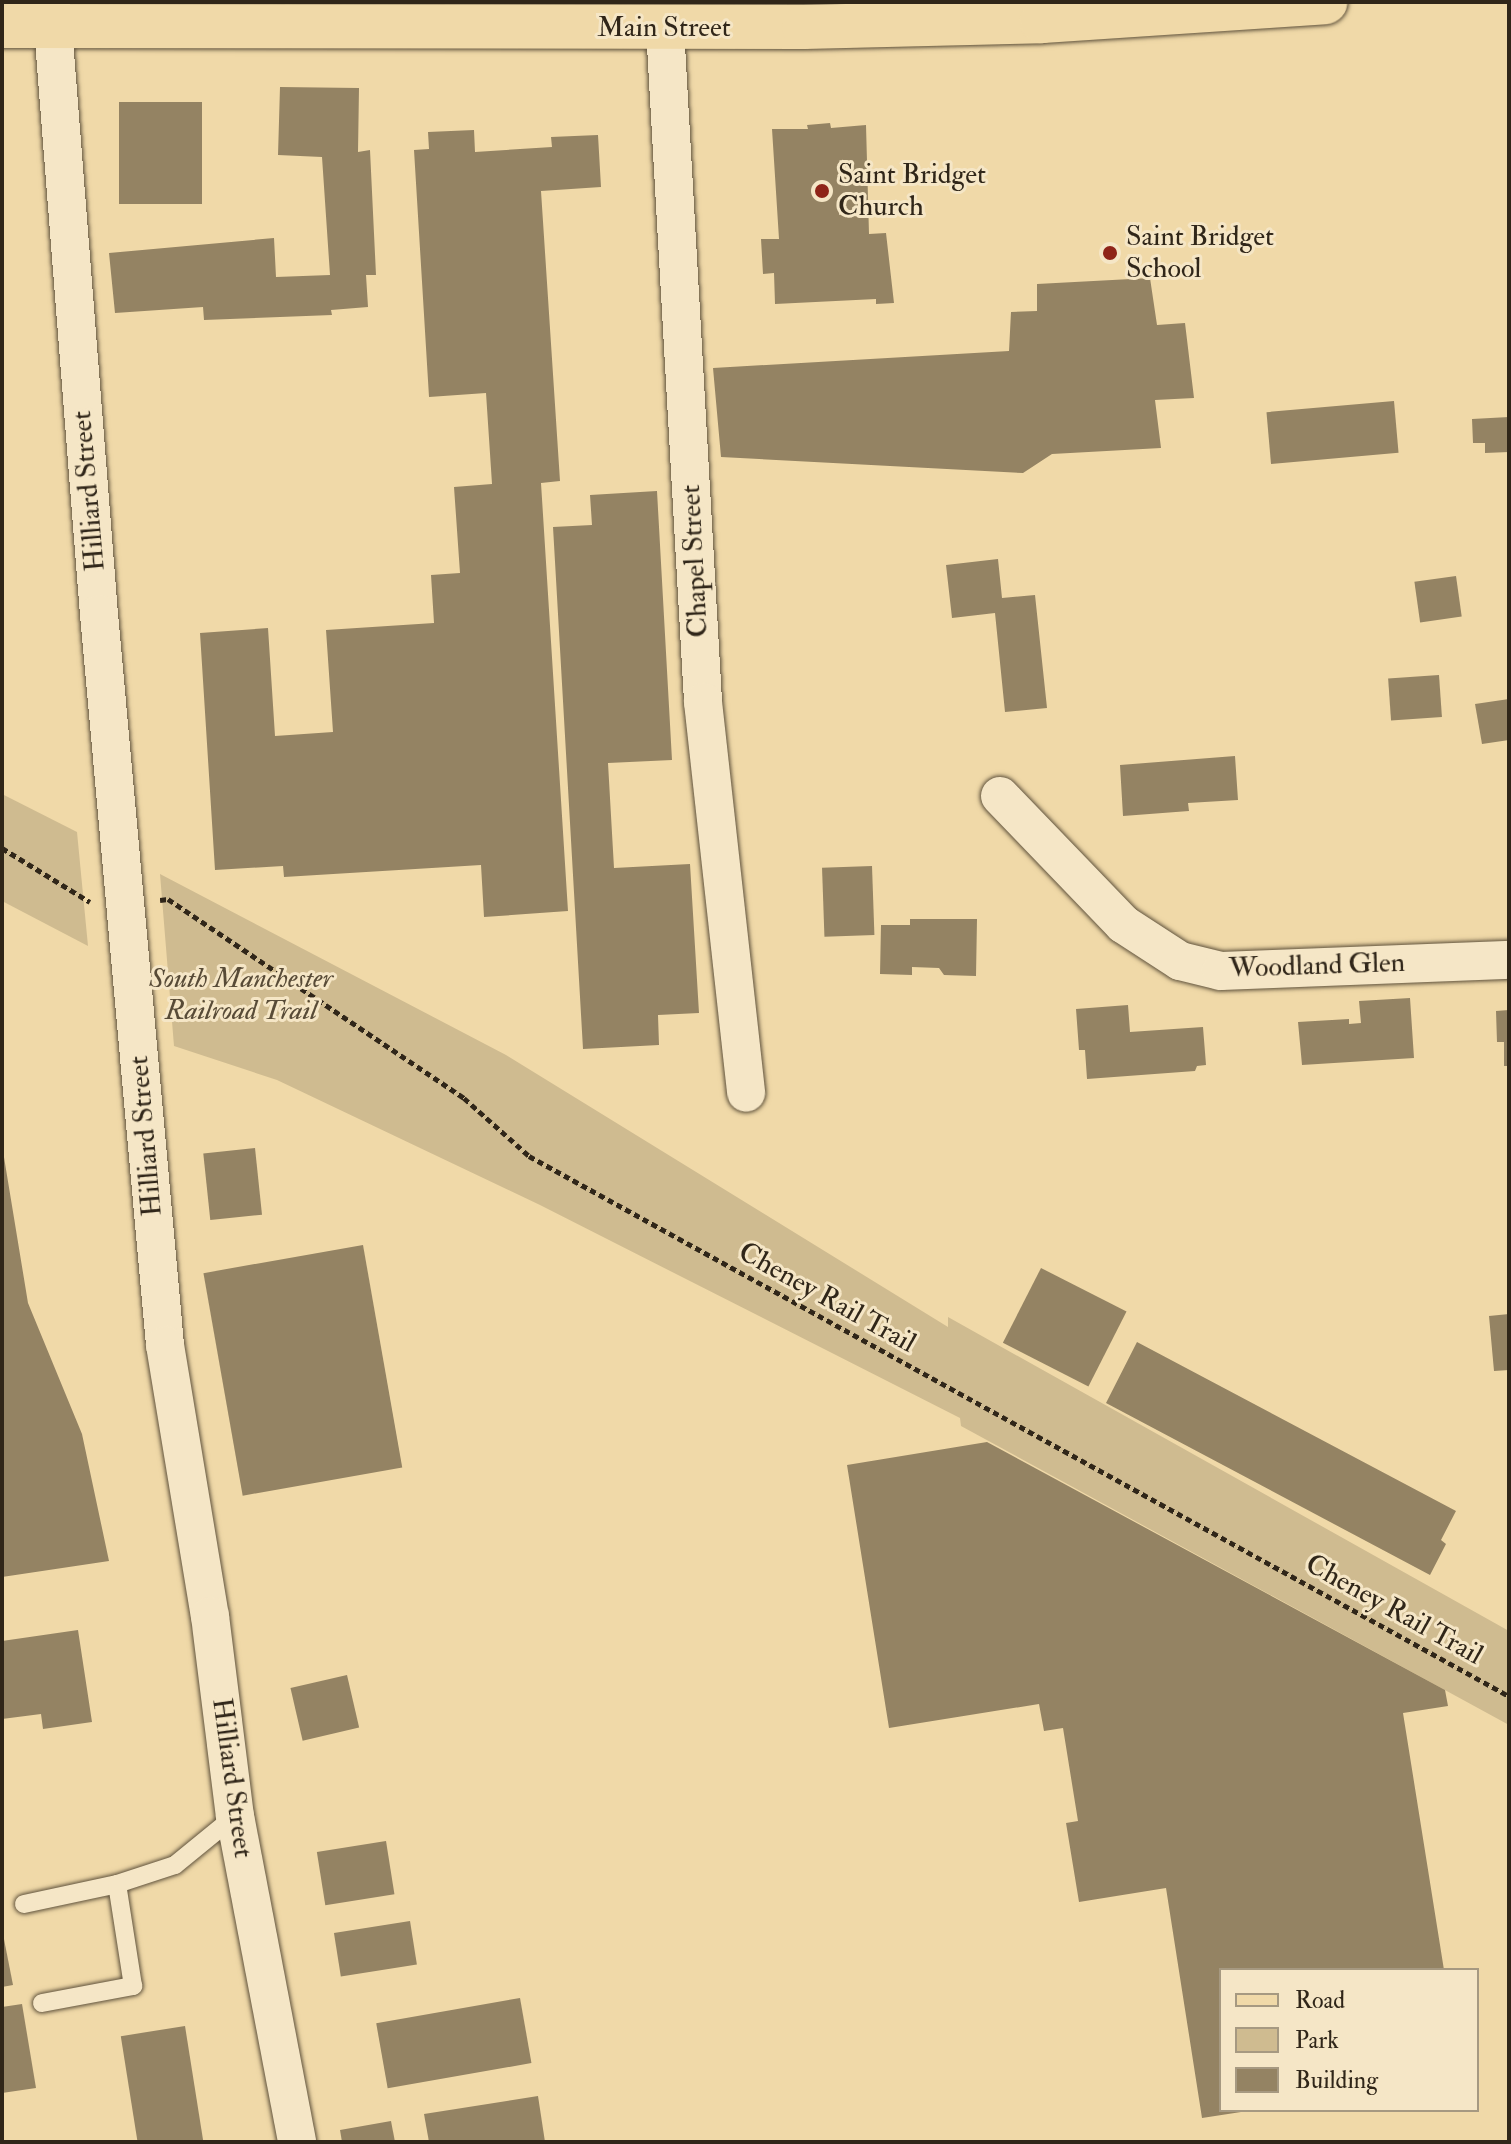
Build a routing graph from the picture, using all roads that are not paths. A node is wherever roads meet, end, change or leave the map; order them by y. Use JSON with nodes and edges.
{"nodes":[{"id":1,"x":1325,"y":2,"type":"edge"},
{"id":2,"x":1000,"y":12,"type":"edge"},
{"id":3,"x":52,"y":14,"type":"edge"},
{"id":4,"x":393,"y":15,"type":"edge"},
{"id":5,"x":640,"y":20,"type":"edge"},
{"id":6,"x":2,"y":26,"type":"edge"},
{"id":7,"x":1000,"y":796,"type":"dead end"},
{"id":8,"x":1509,"y":960,"type":"edge"},
{"id":9,"x":746,"y":1093,"type":"dead end"},
{"id":10,"x":235,"y":1816,"type":"junction"},
{"id":11,"x":117,"y":1884,"type":"junction"},
{"id":12,"x":24,"y":1904,"type":"dead end"},
{"id":13,"x":42,"y":2003,"type":"dead end"},
{"id":14,"x":297,"y":2142,"type":"edge"}],
"edges":[{"from":1,"to":2,"type":"main road","name":"Main Street"},
{"from":2,"to":5,"type":"main road","name":"Main Street"},
{"from":3,"to":4,"type":"main road","name":"Main Street"},
{"from":3,"to":6,"type":"main road","name":"Main Street"},
{"from":3,"to":10,"type":"street","name":"Hilliard Street"},
{"from":4,"to":5,"type":"main road","name":"Main Street"},
{"from":5,"to":9,"type":"street","name":"Chapel Street"},
{"from":7,"to":8,"type":"street","name":"Woodland Glen"},
{"from":10,"to":11,"type":"lane"},
{"from":10,"to":14,"type":"street","name":"Hilliard Street"},
{"from":11,"to":12,"type":"lane"},
{"from":11,"to":13,"type":"lane"}]}
